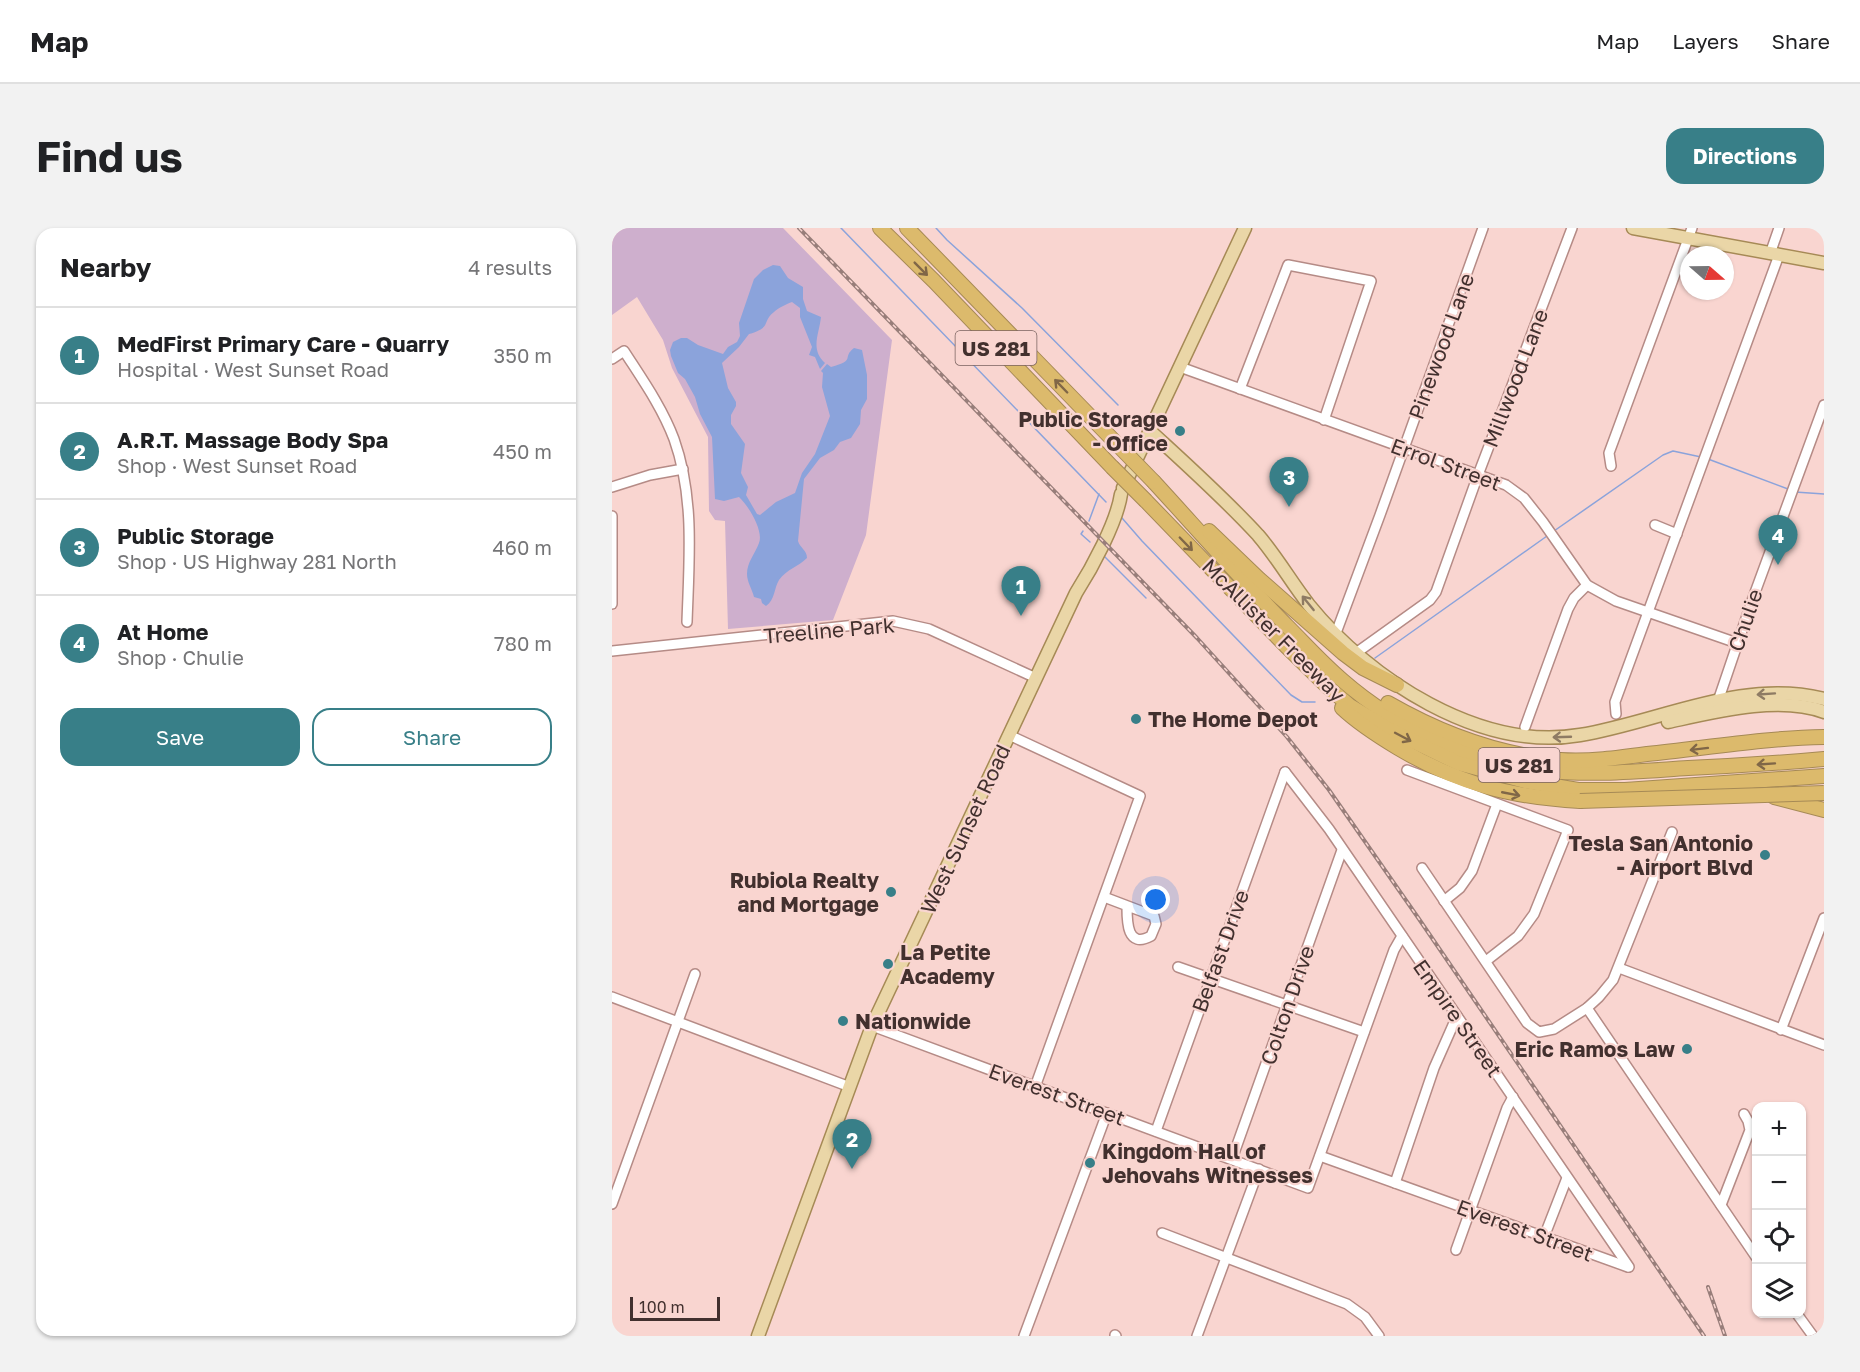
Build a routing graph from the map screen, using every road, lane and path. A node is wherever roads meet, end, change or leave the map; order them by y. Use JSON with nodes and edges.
{"nodes":[{"id":1,"x":880,"y":228,"type":"edge"},
{"id":2,"x":907,"y":228,"type":"edge"},
{"id":3,"x":918,"y":228,"type":"edge"},
{"id":4,"x":1245,"y":228,"type":"edge"},
{"id":5,"x":1483,"y":228,"type":"edge"},
{"id":6,"x":1572,"y":228,"type":"edge"},
{"id":7,"x":1632,"y":228,"type":"edge"},
{"id":8,"x":1779,"y":228,"type":"edge"},
{"id":9,"x":1690,"y":233,"type":"edge"},
{"id":10,"x":1775,"y":254,"type":"junction"},
{"id":11,"x":1824,"y":263,"type":"edge"},
{"id":12,"x":962,"y":284,"type":"junction"},
{"id":13,"x":612,"y":359,"type":"edge"},
{"id":14,"x":1180,"y":368,"type":"junction"},
{"id":15,"x":1240,"y":390,"type":"junction"},
{"id":16,"x":1824,"y":405,"type":"edge"},
{"id":17,"x":1323,"y":420,"type":"junction"},
{"id":18,"x":1150,"y":431,"type":"junction"},
{"id":19,"x":1404,"y":449,"type":"junction"},
{"id":20,"x":1611,"y":466,"type":"dead end"},
{"id":21,"x":683,"y":469,"type":"junction"},
{"id":22,"x":1478,"y":475,"type":"junction"},
{"id":23,"x":1154,"y":482,"type":"junction"},
{"id":24,"x":612,"y":487,"type":"edge"},
{"id":25,"x":612,"y":516,"type":"edge"},
{"id":26,"x":1654,"y":525,"type":"dead end"},
{"id":27,"x":1677,"y":534,"type":"junction"},
{"id":28,"x":1587,"y":585,"type":"junction"},
{"id":29,"x":612,"y":604,"type":"edge"},
{"id":30,"x":1266,"y":604,"type":"junction"},
{"id":31,"x":1648,"y":612,"type":"junction"},
{"id":32,"x":687,"y":622,"type":"dead end"},
{"id":33,"x":1336,"y":633,"type":"junction"},
{"id":34,"x":1737,"y":643,"type":"junction"},
{"id":35,"x":612,"y":651,"type":"edge"},
{"id":36,"x":1356,"y":653,"type":"junction"},
{"id":37,"x":1305,"y":666,"type":"junction"},
{"id":38,"x":1036,"y":678,"type":"junction"},
{"id":39,"x":1397,"y":685,"type":"junction"},
{"id":40,"x":1824,"y":699,"type":"edge"},
{"id":41,"x":1718,"y":701,"type":"junction"},
{"id":42,"x":1824,"y":712,"type":"edge"},
{"id":43,"x":1616,"y":714,"type":"dead end"},
{"id":44,"x":1525,"y":728,"type":"dead end"},
{"id":45,"x":1619,"y":728,"type":"junction"},
{"id":46,"x":1010,"y":735,"type":"junction"},
{"id":47,"x":1824,"y":736,"type":"edge"},
{"id":48,"x":1824,"y":759,"type":"edge"},
{"id":49,"x":1407,"y":770,"type":"dead end"},
{"id":50,"x":1285,"y":772,"type":"joint"},
{"id":51,"x":1824,"y":776,"type":"edge"},
{"id":52,"x":1686,"y":785,"type":"junction"},
{"id":53,"x":1824,"y":793,"type":"edge"},
{"id":54,"x":1497,"y":804,"type":"junction"},
{"id":55,"x":1824,"y":810,"type":"edge"},
{"id":56,"x":1672,"y":832,"type":"dead end"},
{"id":57,"x":1342,"y":850,"type":"junction"},
{"id":58,"x":1422,"y":868,"type":"dead end"},
{"id":59,"x":1104,"y":897,"type":"junction"},
{"id":60,"x":1444,"y":902,"type":"junction"},
{"id":61,"x":1127,"y":907,"type":"dead end"},
{"id":62,"x":1824,"y":918,"type":"edge"},
{"id":63,"x":1402,"y":936,"type":"junction"},
{"id":64,"x":1486,"y":961,"type":"junction"},
{"id":65,"x":1178,"y":967,"type":"dead end"},
{"id":66,"x":1619,"y":968,"type":"junction"},
{"id":67,"x":695,"y":974,"type":"dead end"},
{"id":68,"x":1211,"y":979,"type":"junction"},
{"id":69,"x":612,"y":997,"type":"edge"},
{"id":70,"x":1286,"y":1005,"type":"junction"},
{"id":71,"x":1587,"y":1008,"type":"junction"},
{"id":72,"x":1457,"y":1016,"type":"junction"},
{"id":73,"x":678,"y":1020,"type":"junction"},
{"id":74,"x":872,"y":1026,"type":"junction"},
{"id":75,"x":1781,"y":1030,"type":"junction"},
{"id":76,"x":1364,"y":1032,"type":"junction"},
{"id":77,"x":1824,"y":1045,"type":"edge"},
{"id":78,"x":850,"y":1087,"type":"junction"},
{"id":79,"x":1035,"y":1087,"type":"junction"},
{"id":80,"x":1513,"y":1097,"type":"junction"},
{"id":81,"x":1107,"y":1113,"type":"junction"},
{"id":82,"x":1744,"y":1114,"type":"dead end"},
{"id":83,"x":1156,"y":1131,"type":"junction"},
{"id":84,"x":1320,"y":1156,"type":"junction"},
{"id":85,"x":1232,"y":1159,"type":"junction"},
{"id":86,"x":1259,"y":1169,"type":"junction"},
{"id":87,"x":1567,"y":1178,"type":"junction"},
{"id":88,"x":1395,"y":1183,"type":"junction"},
{"id":89,"x":612,"y":1204,"type":"edge"},
{"id":90,"x":1721,"y":1205,"type":"junction"},
{"id":91,"x":1471,"y":1210,"type":"junction"},
{"id":92,"x":1162,"y":1233,"type":"dead end"},
{"id":93,"x":1544,"y":1237,"type":"junction"},
{"id":94,"x":1456,"y":1250,"type":"dead end"},
{"id":95,"x":1752,"y":1251,"type":"edge"},
{"id":96,"x":1227,"y":1257,"type":"junction"},
{"id":97,"x":1629,"y":1267,"type":"joint"},
{"id":98,"x":1800,"y":1318,"type":"edge"},
{"id":99,"x":758,"y":1336,"type":"edge"},
{"id":100,"x":1024,"y":1336,"type":"edge"},
{"id":101,"x":1197,"y":1336,"type":"edge"},
{"id":102,"x":1379,"y":1336,"type":"edge"},
{"id":103,"x":1813,"y":1336,"type":"edge"}],
"edges":[{"from":1,"to":37,"type":"highway","name":"McAllister Freeway","number":"US 281","one_way":true,"bridge":true},
{"from":2,"to":12,"type":"highway","name":"McAllister Freeway","number":"US 281"},
{"from":3,"to":12,"type":"highway"},
{"from":4,"to":14,"type":"main road","name":"West Sunset Road"},
{"from":5,"to":19,"type":"street","name":"Pinewood Lane"},
{"from":6,"to":22,"type":"street","name":"Millwood Lane"},
{"from":7,"to":9,"type":"main road"},
{"from":8,"to":10,"type":"street"},
{"from":9,"to":10,"type":"main road"},
{"from":9,"to":20,"type":"street"},
{"from":10,"to":11,"type":"main road"},
{"from":10,"to":27,"type":"street"},
{"from":23,"to":12,"type":"highway","name":"McAllister Freeway","number":"US 281","one_way":true,"bridge":true},
{"from":13,"to":21,"type":"street"},
{"from":14,"to":15,"type":"street","name":"Errol Street"},
{"from":14,"to":18,"type":"main road","name":"West Sunset Road"},
{"from":15,"to":17,"type":"street","name":"Errol Street"},
{"from":15,"to":17,"type":"street"},
{"from":16,"to":34,"type":"street","name":"Chulie"},
{"from":17,"to":19,"type":"street","name":"Errol Street"},
{"from":33,"to":18,"type":"main road","one_way":true},
{"from":18,"to":38,"type":"main road","name":"West Sunset Road"},
{"from":19,"to":22,"type":"street","name":"Errol Street"},
{"from":19,"to":33,"type":"street","name":"Pinewood Lane"},
{"from":21,"to":24,"type":"street"},
{"from":21,"to":32,"type":"street"},
{"from":22,"to":28,"type":"street","name":"Errol Street"},
{"from":22,"to":36,"type":"street","name":"Millwood Lane"},
{"from":23,"to":30,"type":"highway","name":"McAllister Freeway","number":"US 281"},
{"from":23,"to":39,"type":"highway"},
{"from":25,"to":29,"type":"street"},
{"from":26,"to":27,"type":"street"},
{"from":27,"to":31,"type":"street"},
{"from":28,"to":31,"type":"street","name":"Errol Street"},
{"from":28,"to":44,"type":"street"},
{"from":47,"to":30,"type":"highway","one_way":true},
{"from":48,"to":30,"type":"highway","name":"McAllister Freeway","number":"US 281","one_way":true},
{"from":31,"to":34,"type":"street","name":"Errol Street"},
{"from":31,"to":43,"type":"street"},
{"from":33,"to":36,"type":"main road"},
{"from":34,"to":41,"type":"street","name":"Chulie"},
{"from":35,"to":38,"type":"street","name":"Treeline Park"},
{"from":36,"to":39,"type":"main road"},
{"from":37,"to":52,"type":"highway","name":"McAllister Freeway","number":"US 281","one_way":true},
{"from":37,"to":53,"type":"highway","one_way":true,"bridge":true},
{"from":38,"to":46,"type":"main road","name":"West Sunset Road"},
{"from":45,"to":39,"type":"main road","one_way":true},
{"from":40,"to":41,"type":"main road","one_way":true},
{"from":41,"to":45,"type":"main road"},
{"from":42,"to":45,"type":"main road"},
{"from":46,"to":59,"type":"street"},
{"from":46,"to":74,"type":"main road","name":"West Sunset Road"},
{"from":49,"to":54,"type":"street"},
{"from":50,"to":57,"type":"street","name":"Empire Street"},
{"from":50,"to":68,"type":"street","name":"Belfast Drive"},
{"from":51,"to":52,"type":"highway","name":"McAllister Freeway","number":"US 281"},
{"from":52,"to":55,"type":"highway"},
{"from":54,"to":60,"type":"street"},
{"from":54,"to":64,"type":"street"},
{"from":56,"to":66,"type":"street"},
{"from":57,"to":63,"type":"street","name":"Empire Street"},
{"from":57,"to":70,"type":"street","name":"Colton Drive"},
{"from":58,"to":60,"type":"street"},
{"from":59,"to":61,"type":"street"},
{"from":59,"to":79,"type":"street"},
{"from":60,"to":64,"type":"street"},
{"from":62,"to":75,"type":"street"},
{"from":63,"to":72,"type":"street","name":"Empire Street"},
{"from":63,"to":76,"type":"street"},
{"from":64,"to":71,"type":"street"},
{"from":65,"to":68,"type":"street"},
{"from":66,"to":71,"type":"street"},
{"from":66,"to":75,"type":"street"},
{"from":67,"to":73,"type":"street"},
{"from":68,"to":70,"type":"street"},
{"from":68,"to":83,"type":"street","name":"Belfast Drive"},
{"from":69,"to":73,"type":"street"},
{"from":70,"to":76,"type":"street"},
{"from":70,"to":85,"type":"street","name":"Colton Drive"},
{"from":71,"to":90,"type":"street"},
{"from":72,"to":80,"type":"street","name":"Empire Street"},
{"from":72,"to":88,"type":"street"},
{"from":73,"to":78,"type":"street"},
{"from":73,"to":89,"type":"street"},
{"from":74,"to":78,"type":"main road","name":"West Sunset Road"},
{"from":74,"to":79,"type":"street","name":"Everest Street"},
{"from":75,"to":77,"type":"street"},
{"from":76,"to":84,"type":"street"},
{"from":78,"to":99,"type":"main road","name":"West Sunset Road"},
{"from":79,"to":81,"type":"street","name":"Everest Street"},
{"from":80,"to":87,"type":"street","name":"Empire Street"},
{"from":80,"to":91,"type":"street"},
{"from":81,"to":83,"type":"street","name":"Everest Street"},
{"from":81,"to":100,"type":"street"},
{"from":82,"to":90,"type":"street"},
{"from":83,"to":85,"type":"street","name":"Everest Street"},
{"from":84,"to":86,"type":"street","name":"Everest Street"},
{"from":84,"to":88,"type":"street","name":"Everest Street"},
{"from":85,"to":86,"type":"street","name":"Everest Street"},
{"from":86,"to":96,"type":"street"},
{"from":87,"to":93,"type":"street"},
{"from":87,"to":97,"type":"street","name":"Empire Street"},
{"from":88,"to":91,"type":"street","name":"Everest Street"},
{"from":90,"to":95,"type":"street"},
{"from":91,"to":93,"type":"street","name":"Everest Street"},
{"from":91,"to":94,"type":"street"},
{"from":92,"to":96,"type":"street"},
{"from":93,"to":97,"type":"street","name":"Everest Street"},
{"from":96,"to":101,"type":"street"},
{"from":96,"to":102,"type":"street"},
{"from":98,"to":103,"type":"street"}]}
